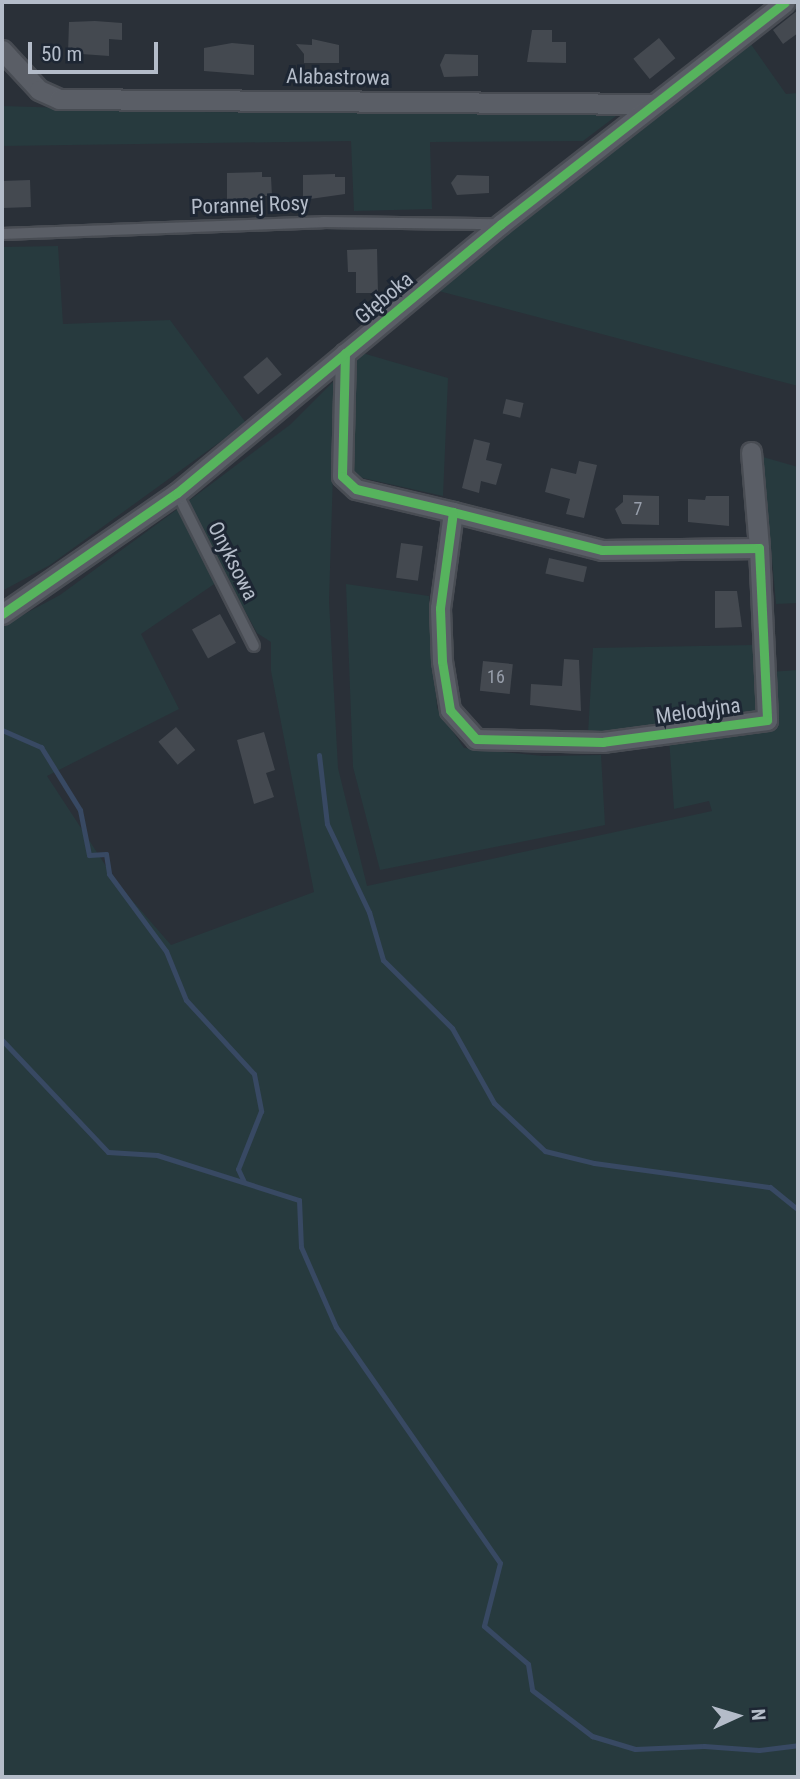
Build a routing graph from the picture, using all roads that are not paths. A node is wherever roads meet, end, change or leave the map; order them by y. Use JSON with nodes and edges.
{"nodes":[{"id":1,"x":785,"y":2,"type":"edge"},
{"id":2,"x":2,"y":50,"type":"edge"},
{"id":3,"x":651,"y":104,"type":"junction"},
{"id":4,"x":501,"y":224,"type":"junction"},
{"id":5,"x":2,"y":234,"type":"edge"},
{"id":6,"x":345,"y":353,"type":"junction"},
{"id":7,"x":751,"y":452,"type":"dead end"},
{"id":8,"x":177,"y":493,"type":"junction"},
{"id":9,"x":453,"y":512,"type":"junction"},
{"id":10,"x":759,"y":548,"type":"junction"},
{"id":11,"x":2,"y":614,"type":"edge"},
{"id":12,"x":254,"y":646,"type":"dead end"}],
"edges":[{"from":1,"to":3,"type":"street","name":"Głęboka"},
{"from":2,"to":3,"type":"street","name":"Alabastrowa"},
{"from":3,"to":4,"type":"street","name":"Głęboka"},
{"from":4,"to":5,"type":"lane","name":"Porannej Rosy"},
{"from":4,"to":6,"type":"street","name":"Głęboka"},
{"from":6,"to":8,"type":"street","name":"Głęboka"},
{"from":6,"to":9,"type":"street"},
{"from":7,"to":10,"type":"street","name":"Melodyjna"},
{"from":8,"to":11,"type":"street","name":"Głęboka"},
{"from":8,"to":12,"type":"lane","name":"Onyksowa"},
{"from":9,"to":10,"type":"street"},
{"from":9,"to":10,"type":"street","name":"Melodyjna"}]}
